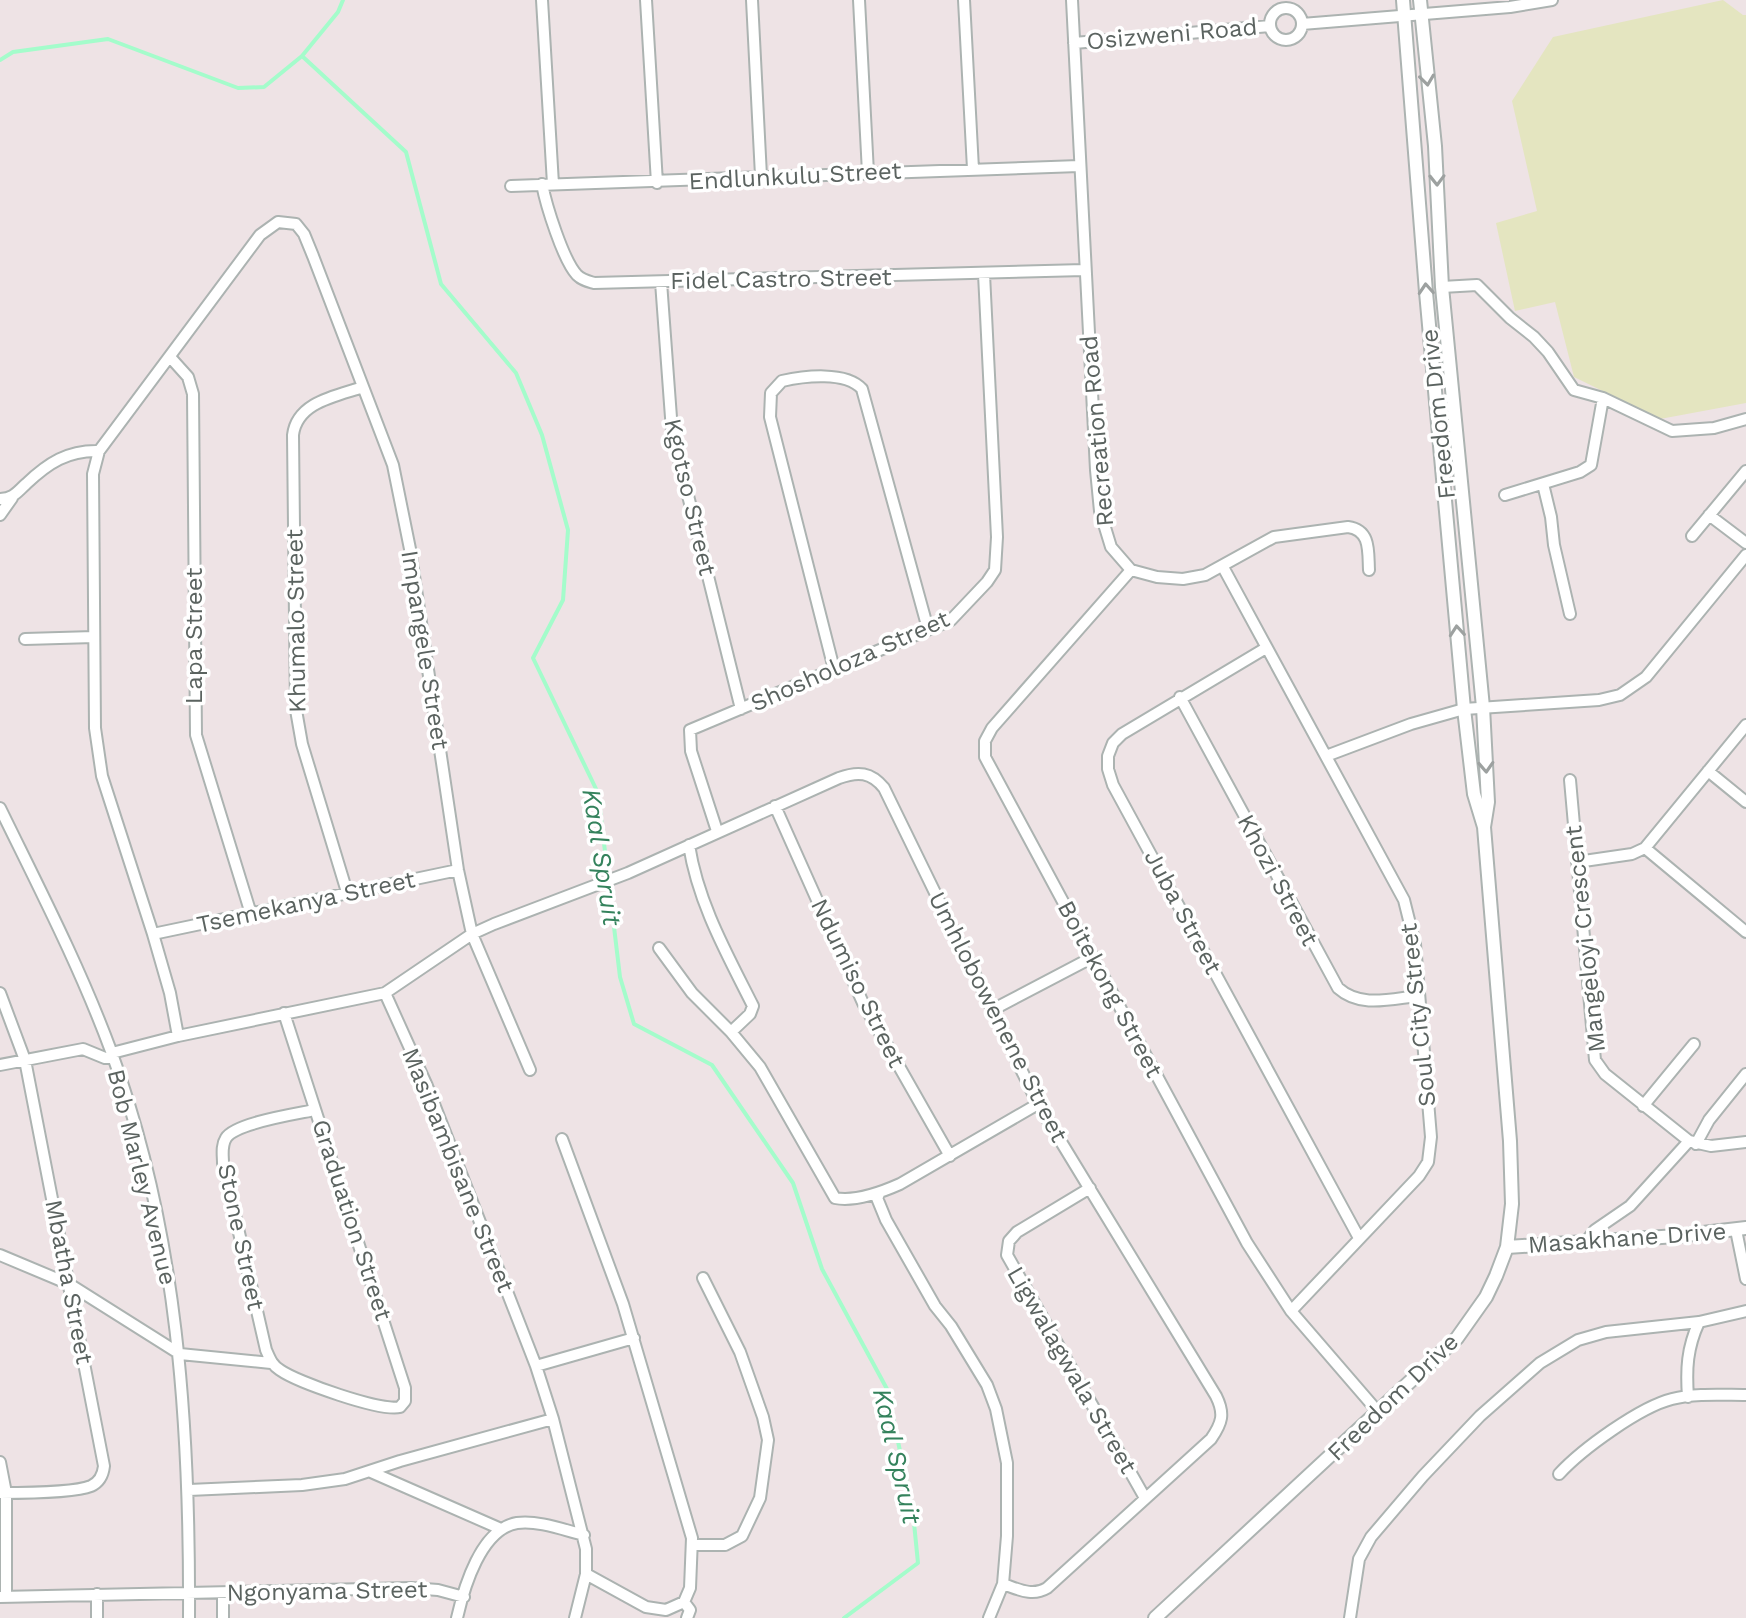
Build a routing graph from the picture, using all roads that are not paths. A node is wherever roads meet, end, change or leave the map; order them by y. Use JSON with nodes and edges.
{"nodes":[{"id":1,"x":542,"y":0,"type":"edge"},
{"id":2,"x":646,"y":0,"type":"edge"},
{"id":3,"x":752,"y":0,"type":"edge"},
{"id":4,"x":859,"y":0,"type":"edge"},
{"id":5,"x":964,"y":0,"type":"edge"},
{"id":6,"x":1072,"y":0,"type":"edge"},
{"id":7,"x":1403,"y":0,"type":"edge"},
{"id":8,"x":1420,"y":0,"type":"edge"},
{"id":9,"x":1552,"y":0,"type":"edge"},
{"id":10,"x":1422,"y":14,"type":"junction"},
{"id":11,"x":1405,"y":16,"type":"junction"},
{"id":12,"x":1302,"y":24,"type":"junction"},
{"id":13,"x":1270,"y":26,"type":"junction"},
{"id":14,"x":1074,"y":43,"type":"junction"},
{"id":15,"x":1079,"y":166,"type":"junction"},
{"id":16,"x":973,"y":169,"type":"junction"},
{"id":17,"x":868,"y":173,"type":"junction"},
{"id":18,"x":761,"y":176,"type":"junction"},
{"id":19,"x":657,"y":183,"type":"junction"},
{"id":20,"x":547,"y":184,"type":"junction"},
{"id":21,"x":511,"y":186,"type":"dead end"},
{"id":22,"x":1084,"y":270,"type":"junction"},
{"id":23,"x":984,"y":274,"type":"junction"},
{"id":24,"x":661,"y":282,"type":"junction"},
{"id":25,"x":1442,"y":287,"type":"junction"},
{"id":26,"x":170,"y":357,"type":"junction"},
{"id":27,"x":363,"y":387,"type":"junction"},
{"id":28,"x":1603,"y":398,"type":"junction"},
{"id":29,"x":1746,"y":419,"type":"edge"},
{"id":30,"x":99,"y":451,"type":"junction"},
{"id":31,"x":1746,"y":471,"type":"edge"},
{"id":32,"x":1543,"y":484,"type":"junction"},
{"id":33,"x":1505,"y":495,"type":"dead end"},
{"id":34,"x":12,"y":498,"type":"junction"},
{"id":35,"x":0,"y":499,"type":"edge"},
{"id":36,"x":0,"y":515,"type":"edge"},
{"id":37,"x":1709,"y":515,"type":"junction"},
{"id":38,"x":1692,"y":536,"type":"dead end"},
{"id":39,"x":1746,"y":543,"type":"edge"},
{"id":40,"x":1746,"y":555,"type":"edge"},
{"id":41,"x":1223,"y":567,"type":"junction"},
{"id":42,"x":1131,"y":570,"type":"junction"},
{"id":43,"x":1369,"y":570,"type":"dead end"},
{"id":44,"x":1570,"y":614,"type":"dead end"},
{"id":45,"x":928,"y":629,"type":"junction"},
{"id":46,"x":94,"y":637,"type":"junction"},
{"id":47,"x":25,"y":639,"type":"dead end"},
{"id":48,"x":1266,"y":648,"type":"junction"},
{"id":49,"x":834,"y":669,"type":"junction"},
{"id":50,"x":1180,"y":697,"type":"junction"},
{"id":51,"x":1483,"y":707,"type":"junction"},
{"id":52,"x":741,"y":709,"type":"junction"},
{"id":53,"x":1464,"y":709,"type":"junction"},
{"id":54,"x":1746,"y":725,"type":"edge"},
{"id":55,"x":1326,"y":756,"type":"junction"},
{"id":56,"x":1708,"y":771,"type":"junction"},
{"id":57,"x":1570,"y":780,"type":"dead end"},
{"id":58,"x":1746,"y":802,"type":"edge"},
{"id":59,"x":775,"y":806,"type":"junction"},
{"id":60,"x":0,"y":808,"type":"edge"},
{"id":61,"x":1484,"y":827,"type":"junction"},
{"id":62,"x":717,"y":831,"type":"junction"},
{"id":63,"x":689,"y":845,"type":"junction"},
{"id":64,"x":1645,"y":848,"type":"junction"},
{"id":65,"x":1577,"y":862,"type":"junction"},
{"id":66,"x":458,"y":870,"type":"junction"},
{"id":67,"x":347,"y":892,"type":"junction"},
{"id":68,"x":251,"y":914,"type":"junction"},
{"id":69,"x":1746,"y":932,"type":"edge"},
{"id":70,"x":153,"y":934,"type":"junction"},
{"id":71,"x":472,"y":934,"type":"junction"},
{"id":72,"x":659,"y":948,"type":"dead end"},
{"id":73,"x":1093,"y":957,"type":"junction"},
{"id":74,"x":0,"y":993,"type":"edge"},
{"id":75,"x":385,"y":993,"type":"junction"},
{"id":76,"x":1417,"y":996,"type":"junction"},
{"id":77,"x":992,"y":1010,"type":"junction"},
{"id":78,"x":284,"y":1013,"type":"junction"},
{"id":79,"x":731,"y":1032,"type":"junction"},
{"id":80,"x":178,"y":1036,"type":"junction"},
{"id":81,"x":1694,"y":1044,"type":"dead end"},
{"id":82,"x":112,"y":1055,"type":"junction"},
{"id":83,"x":25,"y":1060,"type":"junction"},
{"id":84,"x":0,"y":1065,"type":"edge"},
{"id":85,"x":530,"y":1070,"type":"dead end"},
{"id":86,"x":1746,"y":1074,"type":"edge"},
{"id":87,"x":1038,"y":1104,"type":"junction"},
{"id":88,"x":1643,"y":1106,"type":"junction"},
{"id":89,"x":315,"y":1110,"type":"junction"},
{"id":90,"x":562,"y":1139,"type":"dead end"},
{"id":91,"x":1693,"y":1142,"type":"junction"},
{"id":92,"x":1746,"y":1142,"type":"edge"},
{"id":93,"x":950,"y":1156,"type":"junction"},
{"id":94,"x":1090,"y":1188,"type":"junction"},
{"id":95,"x":880,"y":1192,"type":"junction"},
{"id":96,"x":1741,"y":1229,"type":"edge"},
{"id":97,"x":1359,"y":1238,"type":"junction"},
{"id":98,"x":1585,"y":1243,"type":"junction"},
{"id":99,"x":1507,"y":1247,"type":"junction"},
{"id":100,"x":0,"y":1255,"type":"edge"},
{"id":101,"x":703,"y":1278,"type":"dead end"},
{"id":102,"x":1746,"y":1279,"type":"edge"},
{"id":103,"x":69,"y":1284,"type":"junction"},
{"id":104,"x":1291,"y":1311,"type":"junction"},
{"id":105,"x":1746,"y":1311,"type":"edge"},
{"id":106,"x":1699,"y":1322,"type":"junction"},
{"id":107,"x":634,"y":1338,"type":"junction"},
{"id":108,"x":180,"y":1354,"type":"junction"},
{"id":109,"x":271,"y":1363,"type":"junction"},
{"id":110,"x":536,"y":1366,"type":"junction"},
{"id":111,"x":1746,"y":1395,"type":"edge"},
{"id":112,"x":1688,"y":1397,"type":"junction"},
{"id":113,"x":1379,"y":1413,"type":"junction"},
{"id":114,"x":553,"y":1419,"type":"junction"},
{"id":115,"x":0,"y":1462,"type":"edge"},
{"id":116,"x":371,"y":1472,"type":"junction"},
{"id":117,"x":1559,"y":1474,"type":"dead end"},
{"id":118,"x":189,"y":1490,"type":"junction"},
{"id":119,"x":3,"y":1493,"type":"edge"},
{"id":120,"x":1145,"y":1498,"type":"junction"},
{"id":121,"x":501,"y":1529,"type":"junction"},
{"id":122,"x":584,"y":1535,"type":"junction"},
{"id":123,"x":693,"y":1545,"type":"junction"},
{"id":124,"x":586,"y":1574,"type":"junction"},
{"id":125,"x":1003,"y":1584,"type":"junction"},
{"id":126,"x":189,"y":1592,"type":"junction"},
{"id":127,"x":223,"y":1593,"type":"junction"},
{"id":128,"x":97,"y":1594,"type":"junction"},
{"id":129,"x":3,"y":1597,"type":"edge"},
{"id":130,"x":464,"y":1597,"type":"junction"},
{"id":131,"x":684,"y":1602,"type":"junction"},
{"id":132,"x":97,"y":1618,"type":"edge"},
{"id":133,"x":189,"y":1618,"type":"edge"},
{"id":134,"x":223,"y":1618,"type":"edge"},
{"id":135,"x":457,"y":1618,"type":"edge"},
{"id":136,"x":575,"y":1618,"type":"edge"},
{"id":137,"x":687,"y":1618,"type":"edge"},
{"id":138,"x":989,"y":1618,"type":"edge"},
{"id":139,"x":1155,"y":1618,"type":"edge"},
{"id":140,"x":1350,"y":1618,"type":"edge"}],
"edges":[{"from":1,"to":20,"type":"street"},
{"from":2,"to":19,"type":"street"},
{"from":3,"to":18,"type":"street"},
{"from":4,"to":17,"type":"street"},
{"from":5,"to":16,"type":"street"},
{"from":6,"to":14,"type":"street","name":"Recreation Road"},
{"from":7,"to":11,"type":"street","name":"Freedom Drive"},
{"from":8,"to":10,"type":"street","name":"Freedom Drive"},
{"from":9,"to":10,"type":"street"},
{"from":10,"to":11,"type":"street"},
{"from":10,"to":25,"type":"street","name":"Freedom Drive","one_way":true},
{"from":11,"to":12,"type":"street"},
{"from":53,"to":11,"type":"street","name":"Freedom Drive","one_way":true},
{"from":12,"to":13,"type":"street"},
{"from":12,"to":13,"type":"street"},
{"from":13,"to":14,"type":"street","name":"Osizweni Road"},
{"from":14,"to":15,"type":"street","name":"Recreation Road"},
{"from":15,"to":16,"type":"street","name":"Endlunkulu Street"},
{"from":15,"to":22,"type":"street","name":"Recreation Road"},
{"from":16,"to":17,"type":"street","name":"Endlunkulu Street"},
{"from":17,"to":18,"type":"street","name":"Endlunkulu Street"},
{"from":18,"to":19,"type":"street","name":"Endlunkulu Street"},
{"from":19,"to":20,"type":"street","name":"Endlunkulu Street"},
{"from":20,"to":21,"type":"street","name":"Endlunkulu Street"},
{"from":20,"to":24,"type":"street","name":"Fidel Castro Street"},
{"from":22,"to":23,"type":"street","name":"Fidel Castro Street"},
{"from":22,"to":42,"type":"street","name":"Recreation Road"},
{"from":23,"to":24,"type":"street","name":"Fidel Castro Street"},
{"from":23,"to":45,"type":"street","name":"Shosholoza Street"},
{"from":24,"to":52,"type":"street","name":"Kgotso Street"},
{"from":25,"to":28,"type":"street"},
{"from":25,"to":51,"type":"street","name":"Freedom Drive"},
{"from":26,"to":27,"type":"street","name":"Impangele Street"},
{"from":26,"to":30,"type":"street"},
{"from":26,"to":68,"type":"street","name":"Lapa Street"},
{"from":27,"to":66,"type":"street","name":"Impangele Street"},
{"from":27,"to":67,"type":"street","name":"Khumalo Street"},
{"from":28,"to":29,"type":"street"},
{"from":28,"to":32,"type":"street"},
{"from":30,"to":34,"type":"street"},
{"from":30,"to":46,"type":"street"},
{"from":31,"to":37,"type":"street"},
{"from":32,"to":33,"type":"street"},
{"from":32,"to":44,"type":"street"},
{"from":34,"to":35,"type":"street"},
{"from":34,"to":36,"type":"street"},
{"from":37,"to":38,"type":"street"},
{"from":37,"to":39,"type":"street"},
{"from":40,"to":51,"type":"street"},
{"from":41,"to":42,"type":"street"},
{"from":41,"to":43,"type":"street"},
{"from":41,"to":48,"type":"street","name":"Soul City Street"},
{"from":42,"to":73,"type":"street","name":"Boitekong Street"},
{"from":45,"to":49,"type":"street","name":"Shosholoza Street"},
{"from":45,"to":49,"type":"street"},
{"from":46,"to":47,"type":"street"},
{"from":46,"to":70,"type":"street"},
{"from":48,"to":50,"type":"street","name":"Juba Street"},
{"from":48,"to":55,"type":"street","name":"Soul City Street"},
{"from":49,"to":52,"type":"street","name":"Shosholoza Street"},
{"from":50,"to":76,"type":"street","name":"Khozi Street"},
{"from":50,"to":97,"type":"street","name":"Juba Street"},
{"from":51,"to":53,"type":"street"},
{"from":51,"to":61,"type":"street","name":"Freedom Drive","one_way":true},
{"from":52,"to":62,"type":"street","name":"Shosholoza Street"},
{"from":53,"to":55,"type":"street"},
{"from":53,"to":61,"type":"street","name":"Freedom Drive"},
{"from":54,"to":56,"type":"street"},
{"from":55,"to":76,"type":"street","name":"Soul City Street"},
{"from":56,"to":58,"type":"street"},
{"from":56,"to":64,"type":"street"},
{"from":57,"to":65,"type":"street","name":"Mangeloyi Crescent"},
{"from":59,"to":62,"type":"street","name":"Umhlobowenene Street"},
{"from":59,"to":77,"type":"street","name":"Umhlobowenene Street"},
{"from":59,"to":93,"type":"street","name":"Ndumiso Street"},
{"from":60,"to":82,"type":"street","name":"Bob Marley Avenue"},
{"from":61,"to":99,"type":"street","name":"Freedom Drive"},
{"from":62,"to":63,"type":"street","name":"Umhlobowenene Street"},
{"from":63,"to":71,"type":"street","name":"Umhlobowenene Street"},
{"from":63,"to":79,"type":"street"},
{"from":64,"to":65,"type":"street"},
{"from":64,"to":69,"type":"street"},
{"from":65,"to":88,"type":"street","name":"Mangeloyi Crescent"},
{"from":66,"to":67,"type":"street","name":"Tsemekanya Street"},
{"from":66,"to":71,"type":"street","name":"Impangele Street"},
{"from":67,"to":68,"type":"street","name":"Tsemekanya Street"},
{"from":68,"to":70,"type":"street","name":"Tsemekanya Street"},
{"from":70,"to":80,"type":"street"},
{"from":71,"to":75,"type":"street","name":"Umhlobowenene Street"},
{"from":71,"to":85,"type":"street","name":"Impangele Street"},
{"from":72,"to":79,"type":"street"},
{"from":73,"to":77,"type":"street"},
{"from":73,"to":104,"type":"street","name":"Boitekong Street"},
{"from":74,"to":83,"type":"street","name":"Mbatha Street"},
{"from":75,"to":78,"type":"street"},
{"from":75,"to":110,"type":"street","name":"Masibambisane Street"},
{"from":76,"to":97,"type":"street","name":"Soul City Street"},
{"from":77,"to":87,"type":"street","name":"Umhlobowenene Street"},
{"from":78,"to":80,"type":"street"},
{"from":78,"to":89,"type":"street","name":"Graduation Street"},
{"from":79,"to":95,"type":"street"},
{"from":80,"to":82,"type":"street"},
{"from":81,"to":88,"type":"street"},
{"from":82,"to":83,"type":"street"},
{"from":82,"to":108,"type":"street","name":"Bob Marley Avenue"},
{"from":83,"to":84,"type":"street"},
{"from":83,"to":103,"type":"street","name":"Mbatha Street"},
{"from":86,"to":91,"type":"street"},
{"from":87,"to":93,"type":"street"},
{"from":87,"to":94,"type":"street","name":"Umhlobowenene Street"},
{"from":88,"to":91,"type":"street","name":"Mangeloyi Crescent"},
{"from":89,"to":109,"type":"street","name":"Stone Street"},
{"from":89,"to":109,"type":"street","name":"Graduation Street"},
{"from":90,"to":107,"type":"street"},
{"from":91,"to":92,"type":"street"},
{"from":91,"to":98,"type":"street"},
{"from":93,"to":95,"type":"street"},
{"from":94,"to":120,"type":"street","name":"Umhlobowenene Street"},
{"from":94,"to":120,"type":"street","name":"Ligwalagwala Street"},
{"from":95,"to":125,"type":"street"},
{"from":96,"to":98,"type":"street","name":"Masakhane Drive"},
{"from":96,"to":102,"type":"street"},
{"from":97,"to":104,"type":"street","name":"Soul City Street"},
{"from":98,"to":99,"type":"street","name":"Masakhane Drive"},
{"from":99,"to":113,"type":"street","name":"Freedom Drive"},
{"from":100,"to":103,"type":"street"},
{"from":101,"to":123,"type":"street"},
{"from":103,"to":108,"type":"street"},
{"from":103,"to":119,"type":"street","name":"Mbatha Street"},
{"from":104,"to":113,"type":"street","name":"Boitekong Street"},
{"from":105,"to":106,"type":"street"},
{"from":106,"to":112,"type":"street"},
{"from":106,"to":140,"type":"street"},
{"from":107,"to":110,"type":"street"},
{"from":107,"to":123,"type":"street"},
{"from":108,"to":109,"type":"street"},
{"from":108,"to":118,"type":"street","name":"Bob Marley Avenue"},
{"from":110,"to":114,"type":"street","name":"Masibambisane Street"},
{"from":111,"to":112,"type":"street"},
{"from":112,"to":117,"type":"street"},
{"from":113,"to":139,"type":"street","name":"Freedom Drive"},
{"from":114,"to":116,"type":"street"},
{"from":114,"to":122,"type":"street","name":"Masibambisane Street"},
{"from":115,"to":119,"type":"street"},
{"from":116,"to":118,"type":"street"},
{"from":116,"to":121,"type":"street"},
{"from":118,"to":126,"type":"street","name":"Bob Marley Avenue"},
{"from":119,"to":129,"type":"street"},
{"from":120,"to":125,"type":"street","name":"Umhlobowenene Street"},
{"from":121,"to":122,"type":"street"},
{"from":121,"to":130,"type":"street"},
{"from":122,"to":124,"type":"street","name":"Masibambisane Street"},
{"from":123,"to":131,"type":"street"},
{"from":124,"to":131,"type":"street"},
{"from":124,"to":136,"type":"street","name":"Masibambisane Street"},
{"from":125,"to":138,"type":"street"},
{"from":126,"to":127,"type":"street","name":"Ngonyama Street"},
{"from":126,"to":128,"type":"street","name":"Ngonyama Street"},
{"from":126,"to":133,"type":"street","name":"Bob Marley Avenue"},
{"from":127,"to":130,"type":"street","name":"Ngonyama Street"},
{"from":127,"to":134,"type":"street"},
{"from":128,"to":129,"type":"street","name":"Ngonyama Street"},
{"from":128,"to":132,"type":"street"},
{"from":130,"to":135,"type":"street"},
{"from":131,"to":137,"type":"street"}]}
